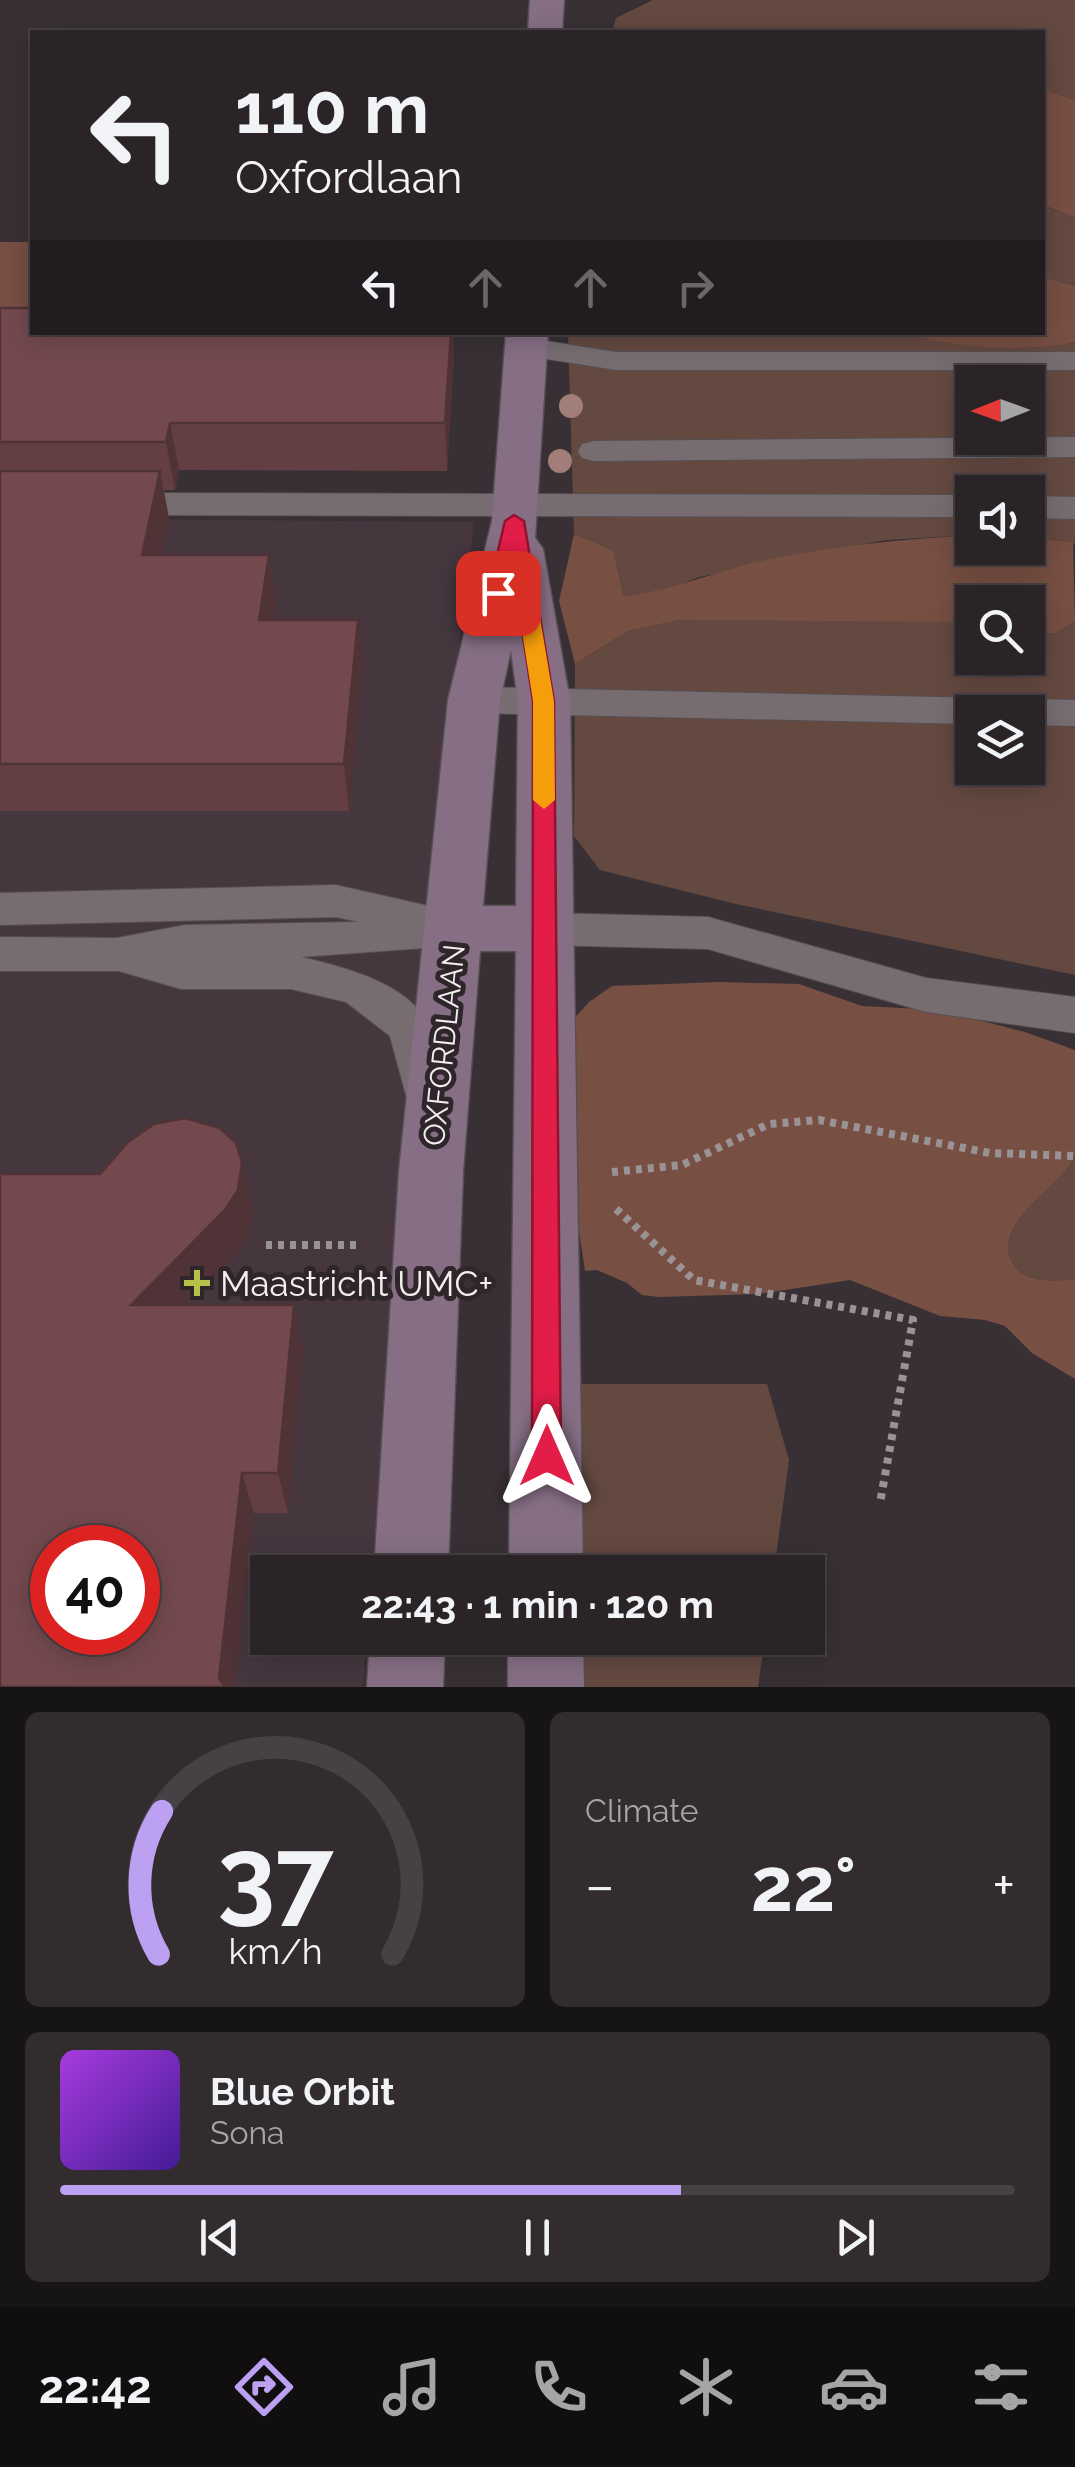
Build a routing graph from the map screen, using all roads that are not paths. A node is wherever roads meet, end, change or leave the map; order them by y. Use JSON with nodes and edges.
{"nodes":[{"id":1,"x":547,"y":0,"type":"edge"},
{"id":2,"x":545,"y":30,"type":"edge"},
{"id":3,"x":527,"y":340,"type":"edge"},
{"id":4,"x":1075,"y":361,"type":"edge"},
{"id":5,"x":1075,"y":446,"type":"edge"},
{"id":6,"x":594,"y":451,"type":"dead end"},
{"id":7,"x":79,"y":504,"type":"edge"},
{"id":8,"x":955,"y":506,"type":"edge"},
{"id":9,"x":1045,"y":507,"type":"edge"},
{"id":10,"x":1075,"y":508,"type":"edge"},
{"id":11,"x":515,"y":513,"type":"junction"},
{"id":12,"x":474,"y":700,"type":"junction"},
{"id":13,"x":544,"y":701,"type":"junction"},
{"id":14,"x":1075,"y":712,"type":"edge"},
{"id":15,"x":0,"y":908,"type":"edge"},
{"id":16,"x":455,"y":928,"type":"junction"},
{"id":17,"x":544,"y":929,"type":"junction"},
{"id":18,"x":0,"y":954,"type":"edge"},
{"id":19,"x":117,"y":954,"type":"junction"},
{"id":20,"x":1075,"y":1016,"type":"edge"},
{"id":21,"x":431,"y":1171,"type":"junction"},
{"id":22,"x":412,"y":1555,"type":"edge"},
{"id":23,"x":547,"y":1555,"type":"edge"},
{"id":24,"x":407,"y":1655,"type":"edge"},
{"id":25,"x":546,"y":1655,"type":"edge"},
{"id":26,"x":405,"y":1687,"type":"edge"},
{"id":27,"x":546,"y":1687,"type":"edge"}],
"edges":[{"from":1,"to":2,"type":"street"},
{"from":3,"to":4,"type":"lane"},
{"from":3,"to":11,"type":"street","name":"OXFORDLAAN"},
{"from":5,"to":6,"type":"lane"},
{"from":7,"to":11,"type":"lane"},
{"from":8,"to":11,"type":"lane"},
{"from":9,"to":10,"type":"lane"},
{"from":11,"to":12,"type":"street","name":"OXFORDLAAN"},
{"from":11,"to":13,"type":"street","name":"OXFORDLAAN"},
{"from":12,"to":13,"type":"lane"},
{"from":12,"to":16,"type":"street","name":"OXFORDLAAN"},
{"from":13,"to":14,"type":"lane"},
{"from":13,"to":17,"type":"street","name":"OXFORDLAAN"},
{"from":15,"to":16,"type":"lane"},
{"from":16,"to":17,"type":"street"},
{"from":16,"to":19,"type":"lane"},
{"from":16,"to":21,"type":"street","name":"OXFORDLAAN"},
{"from":17,"to":20,"type":"lane"},
{"from":17,"to":23,"type":"street","name":"OXFORDLAAN"},
{"from":18,"to":19,"type":"lane"},
{"from":19,"to":21,"type":"lane"},
{"from":21,"to":22,"type":"street","name":"OXFORDLAAN"},
{"from":24,"to":26,"type":"street"},
{"from":25,"to":27,"type":"street"}]}
